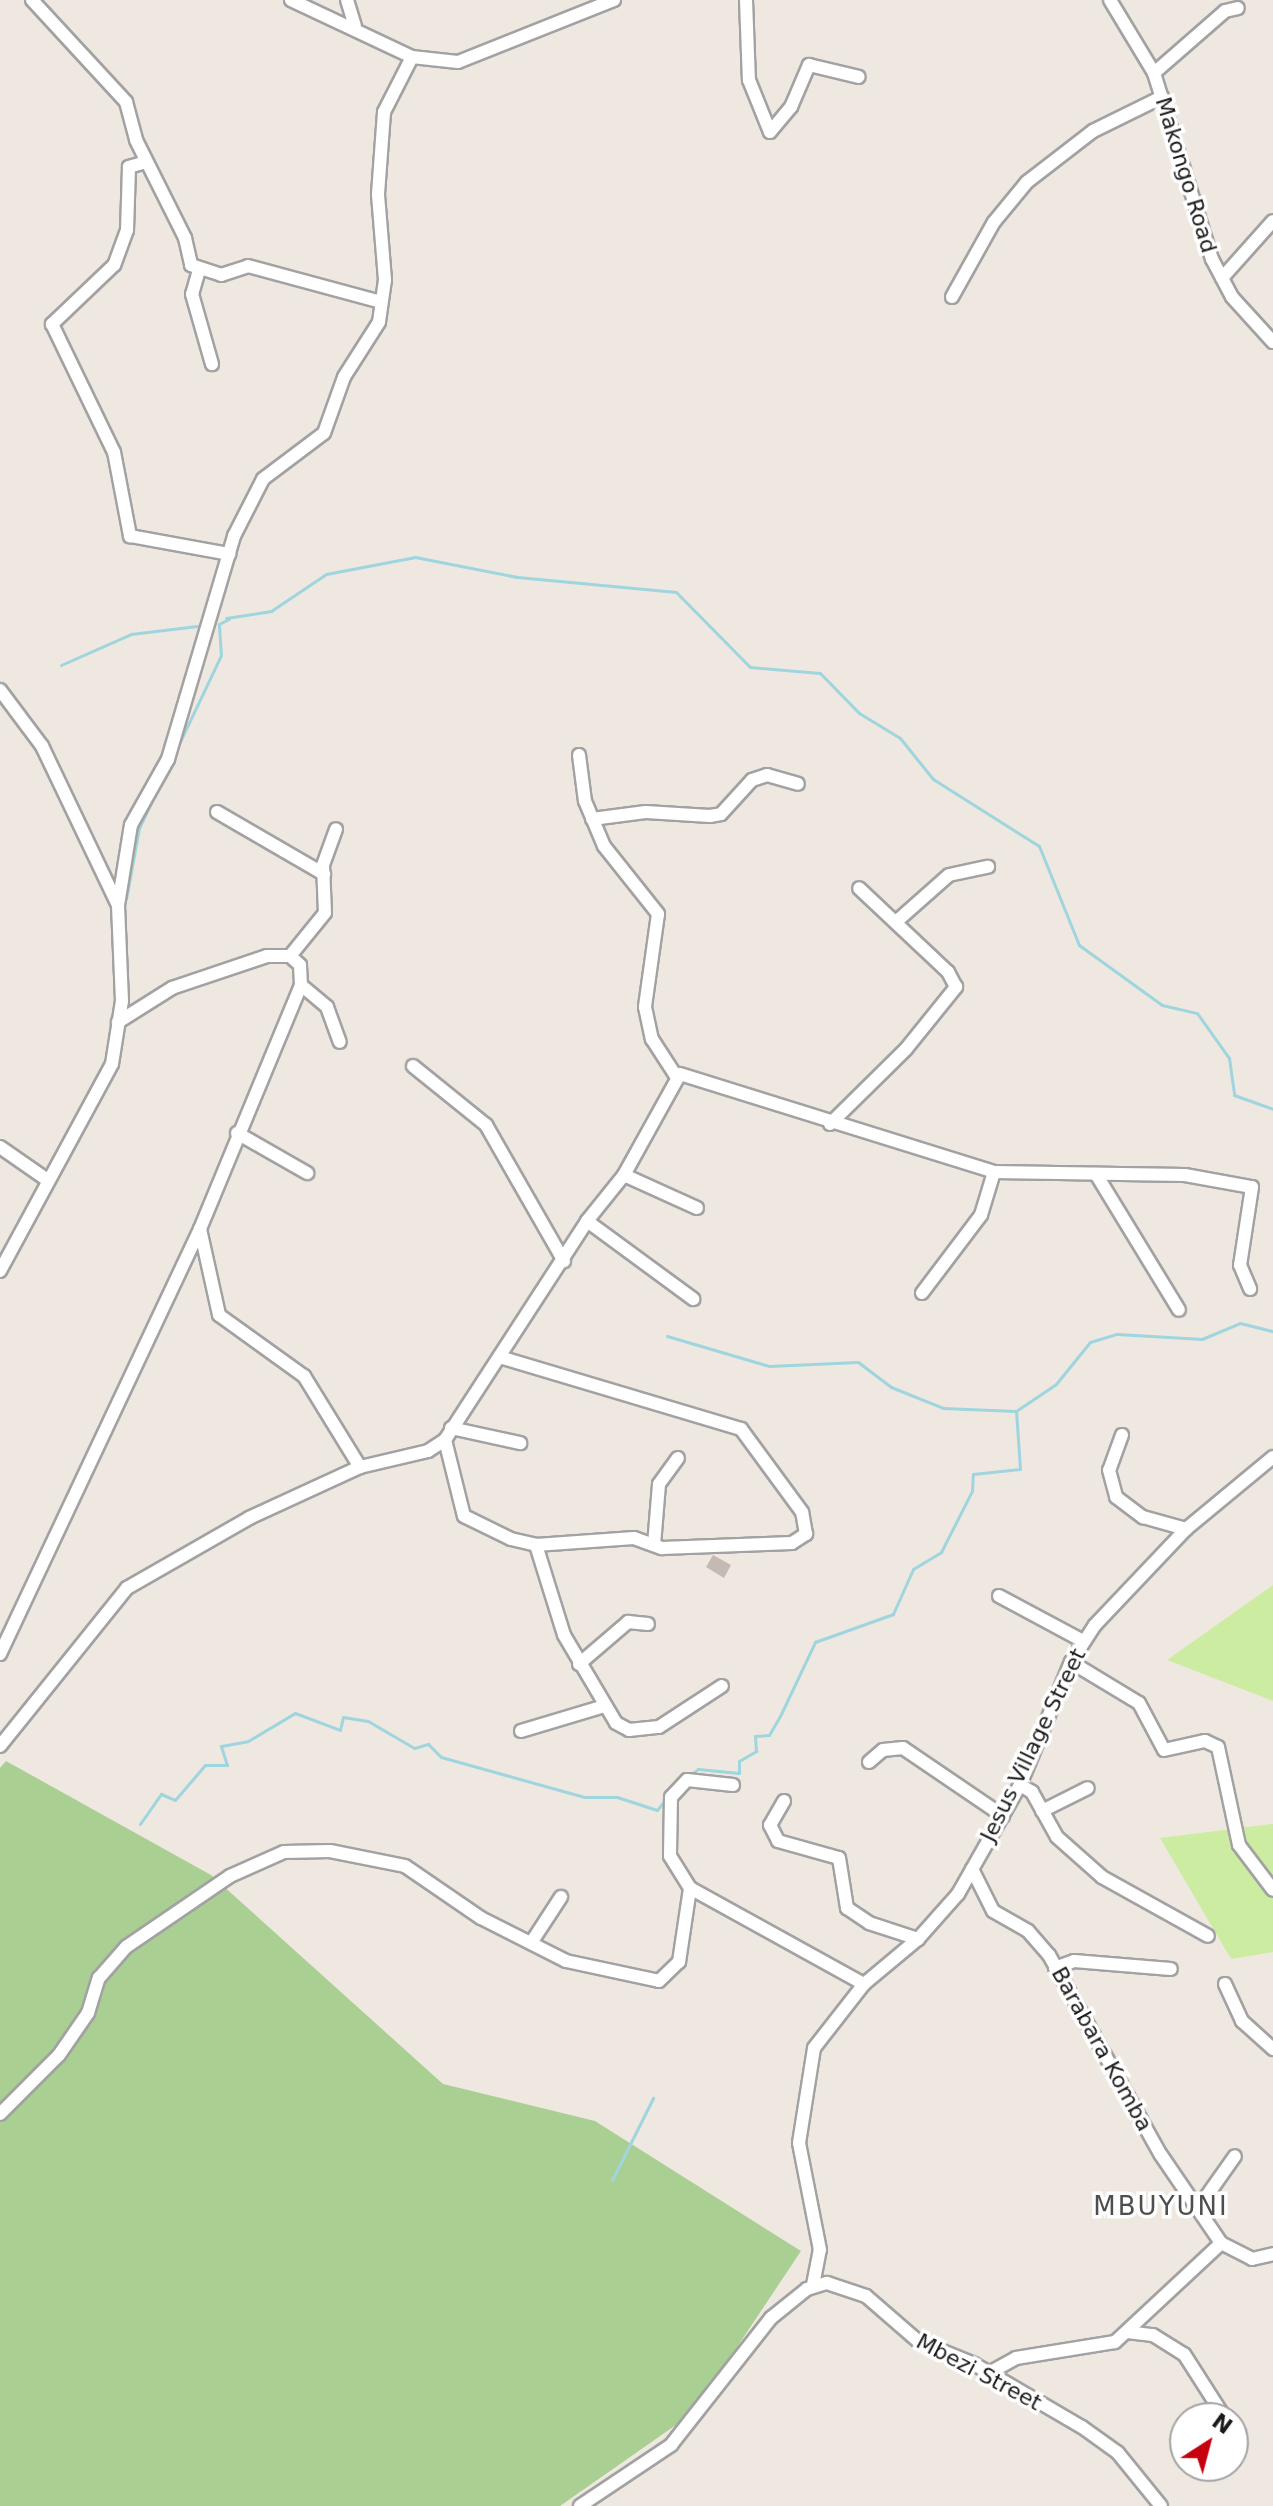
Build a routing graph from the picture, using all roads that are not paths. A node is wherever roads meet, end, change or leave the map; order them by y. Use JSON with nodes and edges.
{"nodes":[{"id":1,"x":32,"y":0,"type":"edge"},
{"id":2,"x":291,"y":0,"type":"edge"},
{"id":3,"x":347,"y":0,"type":"edge"},
{"id":4,"x":614,"y":0,"type":"edge"},
{"id":5,"x":746,"y":0,"type":"edge"},
{"id":6,"x":1110,"y":0,"type":"edge"},
{"id":7,"x":1238,"y":8,"type":"dead end"},
{"id":8,"x":355,"y":26,"type":"junction"},
{"id":9,"x":412,"y":57,"type":"junction"},
{"id":10,"x":1154,"y":73,"type":"junction"},
{"id":11,"x":859,"y":77,"type":"dead end"},
{"id":12,"x":1162,"y":97,"type":"junction"},
{"id":13,"x":146,"y":162,"type":"junction"},
{"id":14,"x":1273,"y":221,"type":"edge"},
{"id":15,"x":199,"y":270,"type":"junction"},
{"id":16,"x":1222,"y":278,"type":"junction"},
{"id":17,"x":952,"y":297,"type":"dead end"},
{"id":18,"x":381,"y":302,"type":"junction"},
{"id":19,"x":1273,"y":342,"type":"edge"},
{"id":20,"x":212,"y":364,"type":"dead end"},
{"id":21,"x":229,"y":554,"type":"junction"},
{"id":22,"x":0,"y":690,"type":"edge"},
{"id":23,"x":579,"y":755,"type":"dead end"},
{"id":24,"x":798,"y":784,"type":"dead end"},
{"id":25,"x":217,"y":812,"type":"dead end"},
{"id":26,"x":592,"y":819,"type":"junction"},
{"id":27,"x":336,"y":829,"type":"dead end"},
{"id":28,"x":988,"y":867,"type":"dead end"},
{"id":29,"x":324,"y":874,"type":"junction"},
{"id":30,"x":859,"y":888,"type":"dead end"},
{"id":31,"x":118,"y":905,"type":"junction"},
{"id":32,"x":897,"y":921,"type":"junction"},
{"id":33,"x":290,"y":956,"type":"junction"},
{"id":34,"x":301,"y":985,"type":"junction"},
{"id":35,"x":118,"y":1022,"type":"junction"},
{"id":36,"x":340,"y":1042,"type":"dead end"},
{"id":37,"x":413,"y":1066,"type":"dead end"},
{"id":38,"x":676,"y":1076,"type":"junction"},
{"id":39,"x":830,"y":1124,"type":"junction"},
{"id":40,"x":237,"y":1133,"type":"junction"},
{"id":41,"x":0,"y":1147,"type":"edge"},
{"id":42,"x":994,"y":1172,"type":"junction"},
{"id":43,"x":307,"y":1173,"type":"dead end"},
{"id":44,"x":1096,"y":1174,"type":"junction"},
{"id":45,"x":624,"y":1175,"type":"junction"},
{"id":46,"x":46,"y":1179,"type":"junction"},
{"id":47,"x":697,"y":1208,"type":"dead end"},
{"id":48,"x":587,"y":1221,"type":"junction"},
{"id":49,"x":200,"y":1229,"type":"junction"},
{"id":50,"x":564,"y":1261,"type":"junction"},
{"id":51,"x":0,"y":1271,"type":"edge"},
{"id":52,"x":1250,"y":1289,"type":"dead end"},
{"id":53,"x":922,"y":1293,"type":"dead end"},
{"id":54,"x":693,"y":1299,"type":"dead end"},
{"id":55,"x":1179,"y":1310,"type":"dead end"},
{"id":56,"x":499,"y":1357,"type":"junction"},
{"id":57,"x":448,"y":1434,"type":"junction"},
{"id":58,"x":1122,"y":1435,"type":"dead end"},
{"id":59,"x":520,"y":1443,"type":"dead end"},
{"id":60,"x":1273,"y":1457,"type":"edge"},
{"id":61,"x":678,"y":1458,"type":"dead end"},
{"id":62,"x":360,"y":1467,"type":"junction"},
{"id":63,"x":1186,"y":1529,"type":"junction"},
{"id":64,"x":536,"y":1545,"type":"junction"},
{"id":65,"x":654,"y":1545,"type":"junction"},
{"id":66,"x":999,"y":1596,"type":"dead end"},
{"id":67,"x":648,"y":1624,"type":"dead end"},
{"id":68,"x":1083,"y":1641,"type":"junction"},
{"id":69,"x":0,"y":1654,"type":"edge"},
{"id":70,"x":1071,"y":1662,"type":"junction"},
{"id":71,"x":579,"y":1664,"type":"junction"},
{"id":72,"x":722,"y":1686,"type":"dead end"},
{"id":73,"x":605,"y":1706,"type":"junction"},
{"id":74,"x":521,"y":1731,"type":"dead end"},
{"id":75,"x":0,"y":1746,"type":"edge"},
{"id":76,"x":869,"y":1762,"type":"dead end"},
{"id":77,"x":733,"y":1785,"type":"dead end"},
{"id":78,"x":1020,"y":1785,"type":"junction"},
{"id":79,"x":1088,"y":1788,"type":"dead end"},
{"id":80,"x":784,"y":1801,"type":"dead end"},
{"id":81,"x":1042,"y":1811,"type":"junction"},
{"id":82,"x":1003,"y":1816,"type":"junction"},
{"id":83,"x":972,"y":1869,"type":"junction"},
{"id":84,"x":690,"y":1888,"type":"junction"},
{"id":85,"x":1273,"y":1890,"type":"edge"},
{"id":86,"x":561,"y":1897,"type":"dead end"},
{"id":87,"x":1208,"y":1936,"type":"dead end"},
{"id":88,"x":918,"y":1939,"type":"junction"},
{"id":89,"x":531,"y":1943,"type":"junction"},
{"id":90,"x":1055,"y":1968,"type":"junction"},
{"id":91,"x":1171,"y":1969,"type":"dead end"},
{"id":92,"x":864,"y":1984,"type":"junction"},
{"id":93,"x":1225,"y":1984,"type":"dead end"},
{"id":94,"x":1273,"y":2049,"type":"edge"},
{"id":95,"x":0,"y":2114,"type":"edge"},
{"id":96,"x":1235,"y":2156,"type":"dead end"},
{"id":97,"x":1199,"y":2207,"type":"junction"},
{"id":98,"x":1221,"y":2243,"type":"junction"},
{"id":99,"x":1273,"y":2254,"type":"edge"},
{"id":100,"x":813,"y":2285,"type":"junction"},
{"id":101,"x":1127,"y":2332,"type":"junction"},
{"id":102,"x":989,"y":2373,"type":"junction"},
{"id":103,"x":1215,"y":2402,"type":"edge"},
{"id":104,"x":580,"y":2506,"type":"edge"},
{"id":105,"x":1161,"y":2506,"type":"edge"}],
"edges":[{"from":1,"to":13,"type":"street"},
{"from":2,"to":8,"type":"street"},
{"from":3,"to":8,"type":"street"},
{"from":4,"to":9,"type":"street"},
{"from":5,"to":11,"type":"street"},
{"from":6,"to":10,"type":"street","name":"Makongo Road"},
{"from":7,"to":10,"type":"street"},
{"from":8,"to":9,"type":"street"},
{"from":9,"to":18,"type":"street"},
{"from":10,"to":12,"type":"street","name":"Makongo Road"},
{"from":12,"to":16,"type":"street","name":"Makongo Road"},
{"from":12,"to":17,"type":"street"},
{"from":13,"to":15,"type":"street"},
{"from":13,"to":21,"type":"street"},
{"from":14,"to":16,"type":"street"},
{"from":15,"to":18,"type":"street"},
{"from":15,"to":20,"type":"street"},
{"from":16,"to":19,"type":"street","name":"Makongo Road"},
{"from":18,"to":21,"type":"street"},
{"from":21,"to":31,"type":"street"},
{"from":22,"to":31,"type":"street"},
{"from":23,"to":26,"type":"street"},
{"from":24,"to":26,"type":"street"},
{"from":25,"to":29,"type":"street"},
{"from":26,"to":38,"type":"street"},
{"from":27,"to":29,"type":"street"},
{"from":28,"to":32,"type":"street"},
{"from":29,"to":33,"type":"street"},
{"from":30,"to":32,"type":"street"},
{"from":31,"to":35,"type":"street"},
{"from":32,"to":39,"type":"street"},
{"from":33,"to":34,"type":"street"},
{"from":33,"to":35,"type":"street"},
{"from":34,"to":36,"type":"street"},
{"from":34,"to":40,"type":"street"},
{"from":35,"to":46,"type":"street"},
{"from":37,"to":50,"type":"street"},
{"from":38,"to":39,"type":"street"},
{"from":38,"to":45,"type":"street"},
{"from":39,"to":42,"type":"street"},
{"from":40,"to":43,"type":"street"},
{"from":40,"to":49,"type":"street"},
{"from":41,"to":46,"type":"street"},
{"from":42,"to":44,"type":"street"},
{"from":42,"to":53,"type":"street"},
{"from":44,"to":52,"type":"street"},
{"from":44,"to":55,"type":"street"},
{"from":45,"to":47,"type":"street"},
{"from":45,"to":48,"type":"street"},
{"from":46,"to":51,"type":"street"},
{"from":48,"to":50,"type":"street"},
{"from":48,"to":54,"type":"street"},
{"from":49,"to":62,"type":"street"},
{"from":49,"to":69,"type":"street"},
{"from":50,"to":56,"type":"street"},
{"from":56,"to":57,"type":"street"},
{"from":56,"to":65,"type":"street"},
{"from":57,"to":59,"type":"street"},
{"from":57,"to":62,"type":"street"},
{"from":57,"to":64,"type":"street"},
{"from":58,"to":63,"type":"street"},
{"from":60,"to":63,"type":"street","name":"Jesus Village Street"},
{"from":61,"to":65,"type":"street"},
{"from":62,"to":75,"type":"street"},
{"from":63,"to":68,"type":"street","name":"Jesus Village Street"},
{"from":64,"to":65,"type":"street"},
{"from":64,"to":71,"type":"street"},
{"from":66,"to":68,"type":"street"},
{"from":67,"to":71,"type":"street"},
{"from":68,"to":70,"type":"street","name":"Jesus Village Street"},
{"from":70,"to":78,"type":"street","name":"Jesus Village Street"},
{"from":70,"to":85,"type":"street"},
{"from":71,"to":73,"type":"street"},
{"from":72,"to":73,"type":"street"},
{"from":73,"to":74,"type":"street"},
{"from":76,"to":82,"type":"street"},
{"from":77,"to":84,"type":"street"},
{"from":78,"to":81,"type":"street"},
{"from":78,"to":82,"type":"street","name":"Jesus Village Street"},
{"from":79,"to":81,"type":"street"},
{"from":80,"to":88,"type":"street"},
{"from":81,"to":87,"type":"street"},
{"from":82,"to":83,"type":"street","name":"Jesus Village Street"},
{"from":83,"to":88,"type":"street","name":"Jesus Village Street"},
{"from":83,"to":90,"type":"street","name":"Barabara Komba"},
{"from":84,"to":89,"type":"street"},
{"from":84,"to":92,"type":"street"},
{"from":86,"to":89,"type":"street"},
{"from":88,"to":92,"type":"street","name":"Jesus Village Street"},
{"from":89,"to":95,"type":"street"},
{"from":90,"to":91,"type":"street"},
{"from":90,"to":97,"type":"street","name":"Barabara Komba"},
{"from":92,"to":100,"type":"street","name":"Jesus Village Street"},
{"from":93,"to":94,"type":"street"},
{"from":96,"to":97,"type":"street"},
{"from":97,"to":98,"type":"street","name":"Barabara Komba"},
{"from":98,"to":99,"type":"street"},
{"from":98,"to":101,"type":"street"},
{"from":100,"to":102,"type":"street","name":"Mbezi Street"},
{"from":100,"to":104,"type":"street"},
{"from":101,"to":102,"type":"street"},
{"from":101,"to":103,"type":"street"},
{"from":102,"to":105,"type":"street","name":"Mbezi Street"}]}
